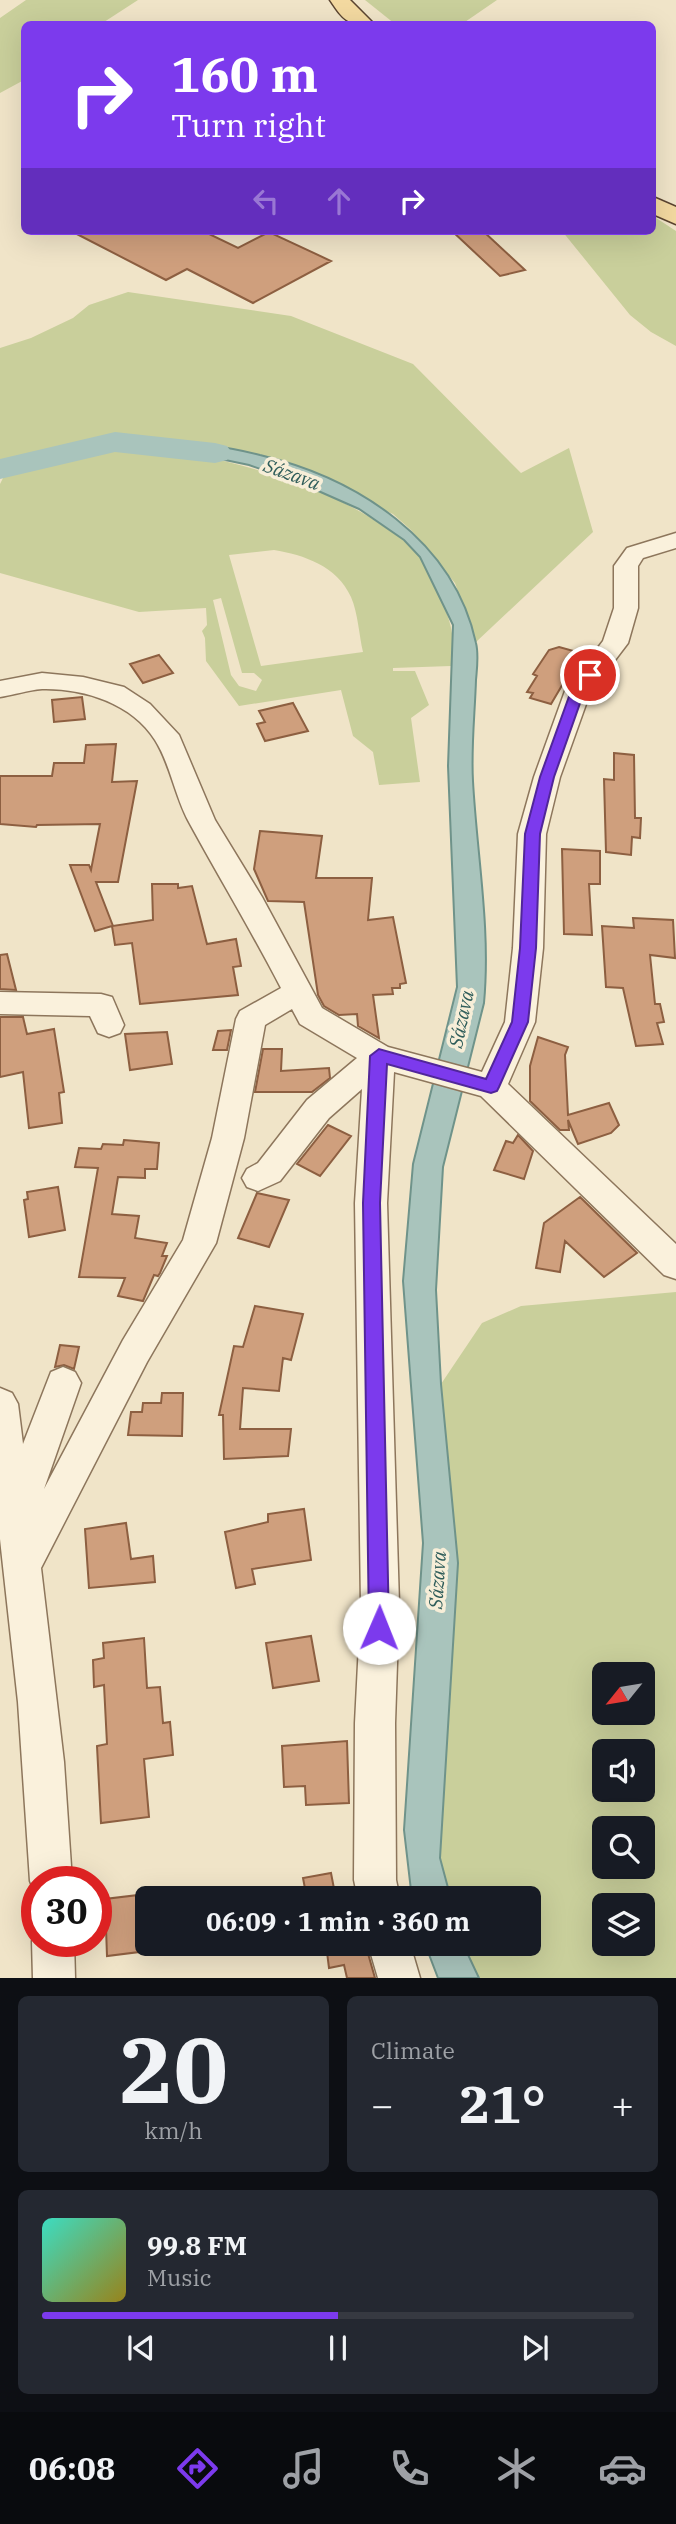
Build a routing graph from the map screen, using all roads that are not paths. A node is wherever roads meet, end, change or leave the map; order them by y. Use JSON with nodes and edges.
{"nodes":[{"id":1,"x":340,"y":0,"type":"edge"},
{"id":2,"x":360,"y":21,"type":"edge"},
{"id":3,"x":656,"y":206,"type":"edge"},
{"id":4,"x":676,"y":217,"type":"edge"},
{"id":5,"x":676,"y":540,"type":"edge"},
{"id":6,"x":0,"y":689,"type":"edge"},
{"id":7,"x":300,"y":991,"type":"junction"},
{"id":8,"x":0,"y":1003,"type":"edge"},
{"id":9,"x":110,"y":1026,"type":"dead end"},
{"id":10,"x":379,"y":1056,"type":"junction"},
{"id":11,"x":484,"y":1086,"type":"junction"},
{"id":12,"x":258,"y":1178,"type":"dead end"},
{"id":13,"x":676,"y":1265,"type":"edge"},
{"id":14,"x":63,"y":1382,"type":"dead end"},
{"id":15,"x":0,"y":1404,"type":"edge"},
{"id":16,"x":15,"y":1517,"type":"junction"},
{"id":17,"x":22,"y":1567,"type":"junction"},
{"id":18,"x":51,"y":1866,"type":"edge"},
{"id":19,"x":376,"y":1886,"type":"edge"},
{"id":20,"x":393,"y":1956,"type":"edge"},
{"id":21,"x":53,"y":1957,"type":"edge"},
{"id":22,"x":54,"y":1978,"type":"edge"},
{"id":23,"x":399,"y":1978,"type":"edge"}],
"edges":[{"from":1,"to":2,"type":"main road"},
{"from":3,"to":4,"type":"main road"},
{"from":5,"to":11,"type":"street"},
{"from":6,"to":7,"type":"street"},
{"from":7,"to":10,"type":"street"},
{"from":7,"to":17,"type":"street"},
{"from":8,"to":9,"type":"street"},
{"from":10,"to":11,"type":"street"},
{"from":10,"to":12,"type":"street"},
{"from":10,"to":19,"type":"street"},
{"from":11,"to":13,"type":"street"},
{"from":14,"to":16,"type":"street"},
{"from":15,"to":16,"type":"street"},
{"from":16,"to":17,"type":"street"},
{"from":17,"to":18,"type":"street"},
{"from":20,"to":23,"type":"street"},
{"from":21,"to":22,"type":"street"}]}
